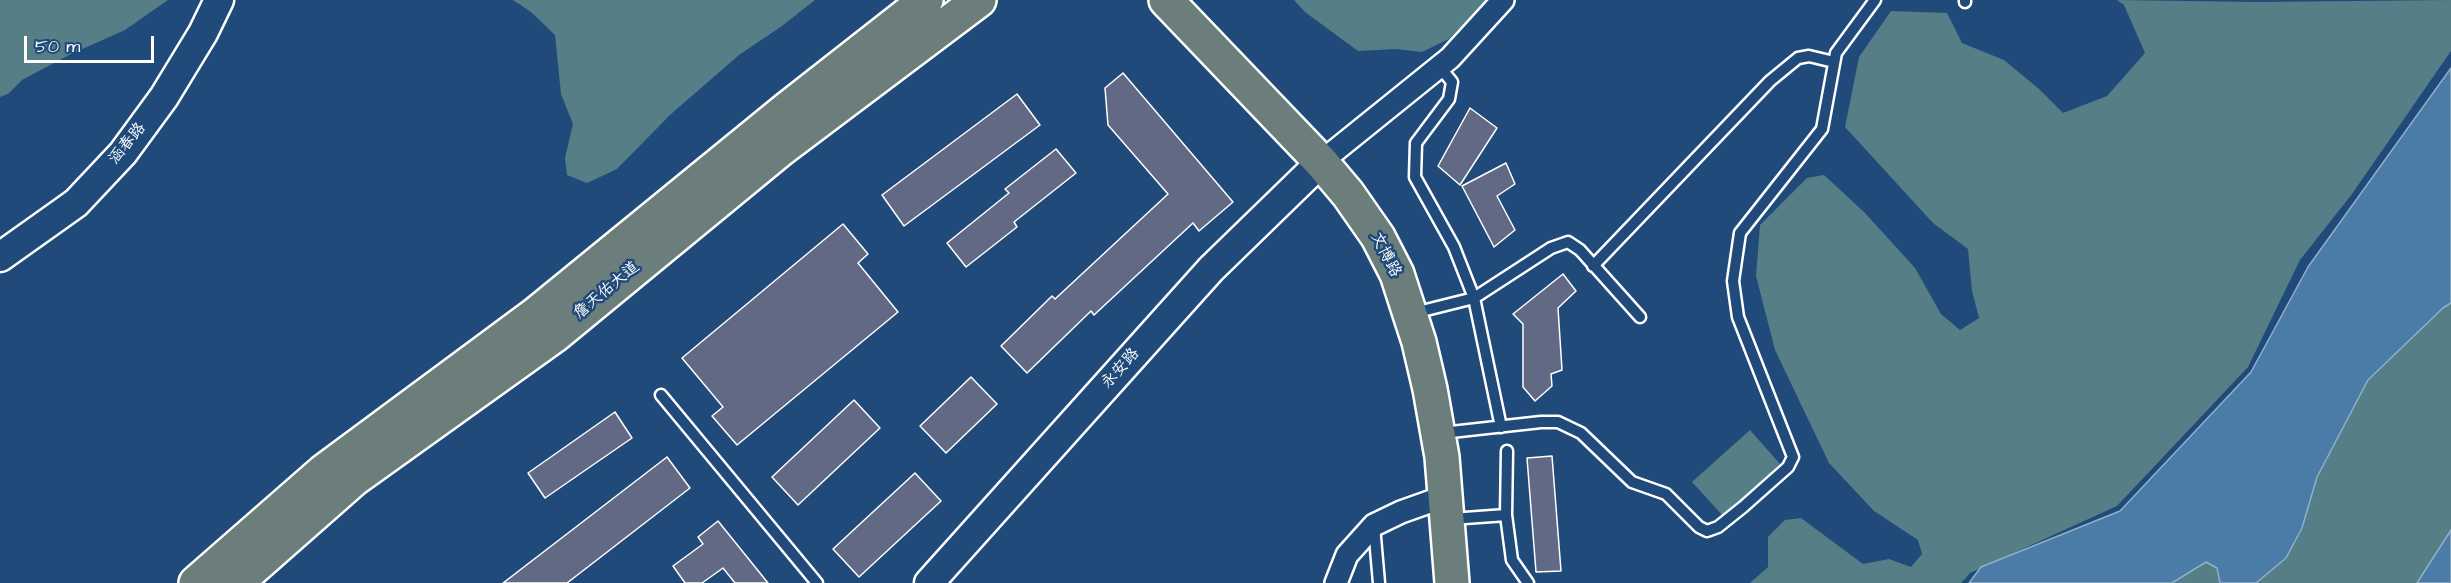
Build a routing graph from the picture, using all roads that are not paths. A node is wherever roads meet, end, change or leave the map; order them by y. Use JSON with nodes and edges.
{"nodes":[{"id":1,"x":219,"y":0,"type":"edge"},
{"id":2,"x":926,"y":0,"type":"edge"},
{"id":3,"x":979,"y":0,"type":"edge"},
{"id":4,"x":1166,"y":0,"type":"edge"},
{"id":5,"x":1503,"y":0,"type":"edge"},
{"id":6,"x":1875,"y":0,"type":"edge"},
{"id":7,"x":1834,"y":62,"type":"junction"},
{"id":8,"x":1439,"y":66,"type":"junction"},
{"id":9,"x":1321,"y":162,"type":"junction"},
{"id":10,"x":0,"y":257,"type":"edge"},
{"id":11,"x":1593,"y":266,"type":"junction"},
{"id":12,"x":1474,"y":298,"type":"junction"},
{"id":13,"x":1411,"y":314,"type":"junction"},
{"id":14,"x":1640,"y":317,"type":"dead end"},
{"id":15,"x":660,"y":395,"type":"dead end"},
{"id":16,"x":1501,"y":427,"type":"junction"},
{"id":17,"x":1438,"y":433,"type":"junction"},
{"id":18,"x":1507,"y":451,"type":"dead end"},
{"id":19,"x":1447,"y":508,"type":"junction"},
{"id":20,"x":1506,"y":515,"type":"junction"},
{"id":21,"x":1374,"y":525,"type":"junction"},
{"id":22,"x":1336,"y":582,"type":"edge"},
{"id":23,"x":196,"y":583,"type":"edge"},
{"id":24,"x":236,"y":583,"type":"edge"},
{"id":25,"x":817,"y":583,"type":"edge"},
{"id":26,"x":929,"y":583,"type":"edge"},
{"id":27,"x":1379,"y":583,"type":"edge"},
{"id":28,"x":1452,"y":583,"type":"edge"},
{"id":29,"x":1528,"y":583,"type":"edge"}],
"edges":[{"from":1,"to":10,"type":"street","name":"涵春路"},
{"from":2,"to":23,"type":"main road","name":"詹天佑大道"},
{"from":3,"to":24,"type":"main road","name":"詹天佑大道"},
{"from":4,"to":9,"type":"main road","name":"文博路"},
{"from":5,"to":8,"type":"street"},
{"from":6,"to":7,"type":"lane"},
{"from":7,"to":11,"type":"lane"},
{"from":7,"to":16,"type":"lane"},
{"from":8,"to":9,"type":"street"},
{"from":8,"to":12,"type":"lane"},
{"from":9,"to":13,"type":"main road","name":"文博路"},
{"from":9,"to":26,"type":"street","name":"永安路"},
{"from":11,"to":12,"type":"lane"},
{"from":11,"to":14,"type":"lane"},
{"from":12,"to":13,"type":"lane"},
{"from":12,"to":16,"type":"lane"},
{"from":13,"to":17,"type":"main road","name":"文博路"},
{"from":15,"to":25,"type":"lane"},
{"from":16,"to":17,"type":"lane"},
{"from":17,"to":19,"type":"main road","name":"文博路"},
{"from":18,"to":20,"type":"lane"},
{"from":19,"to":20,"type":"lane"},
{"from":19,"to":21,"type":"street"},
{"from":19,"to":28,"type":"main road","name":"文博路"},
{"from":20,"to":29,"type":"lane"},
{"from":21,"to":22,"type":"street"},
{"from":21,"to":27,"type":"lane"}]}
